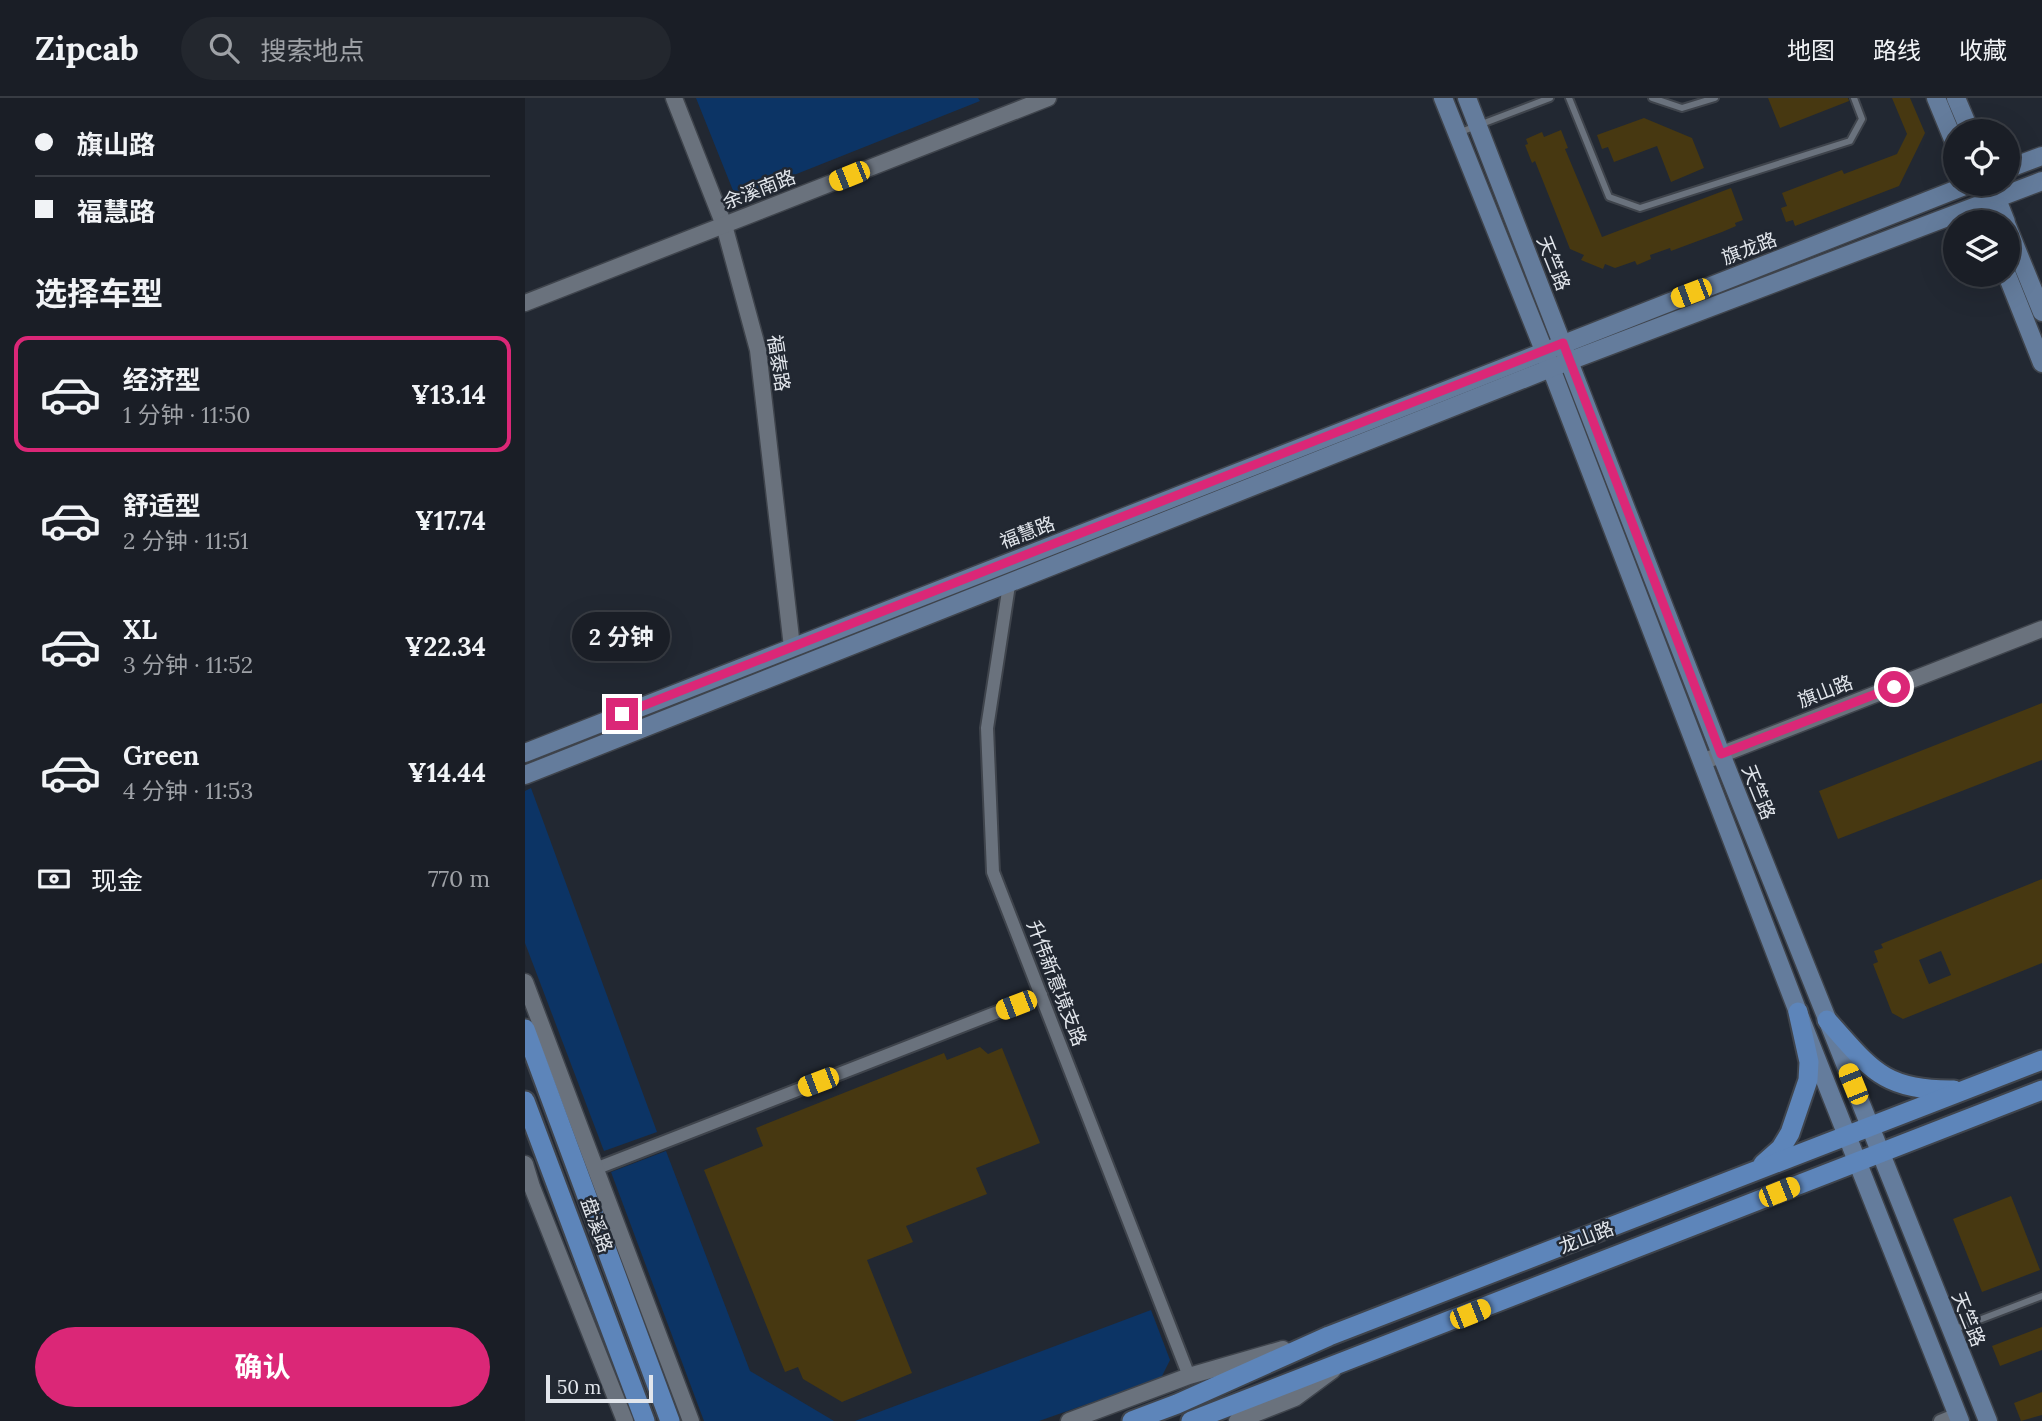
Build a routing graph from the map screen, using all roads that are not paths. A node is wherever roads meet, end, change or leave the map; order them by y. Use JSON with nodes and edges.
{"nodes":[{"id":1,"x":674,"y":98,"type":"edge"},
{"id":2,"x":1048,"y":98,"type":"edge"},
{"id":3,"x":1443,"y":98,"type":"edge"},
{"id":4,"x":1467,"y":98,"type":"edge"},
{"id":5,"x":1551,"y":98,"type":"edge"},
{"id":6,"x":1569,"y":98,"type":"edge"},
{"id":7,"x":1652,"y":98,"type":"edge"},
{"id":8,"x":1715,"y":98,"type":"edge"},
{"id":9,"x":1854,"y":98,"type":"edge"},
{"id":10,"x":1937,"y":98,"type":"edge"},
{"id":11,"x":1956,"y":98,"type":"edge"},
{"id":12,"x":1945,"y":119,"type":"edge"},
{"id":13,"x":1965,"y":119,"type":"edge"},
{"id":14,"x":1477,"y":125,"type":"junction"},
{"id":15,"x":1456,"y":133,"type":"junction"},
{"id":16,"x":2042,"y":156,"type":"edge"},
{"id":17,"x":2020,"y":165,"type":"edge"},
{"id":18,"x":2042,"y":181,"type":"edge"},
{"id":19,"x":2020,"y":186,"type":"edge"},
{"id":20,"x":1943,"y":195,"type":"edge"},
{"id":21,"x":724,"y":225,"type":"junction"},
{"id":22,"x":1943,"y":228,"type":"edge"},
{"id":23,"x":2020,"y":257,"type":"edge"},
{"id":24,"x":2012,"y":287,"type":"edge"},
{"id":25,"x":525,"y":303,"type":"edge"},
{"id":26,"x":2042,"y":312,"type":"edge"},
{"id":27,"x":1563,"y":343,"type":"junction"},
{"id":28,"x":1544,"y":351,"type":"junction"},
{"id":29,"x":1570,"y":361,"type":"junction"},
{"id":30,"x":2042,"y":363,"type":"edge"},
{"id":31,"x":1551,"y":369,"type":"junction"},
{"id":32,"x":1009,"y":585,"type":"junction"},
{"id":33,"x":2042,"y":629,"type":"edge"},
{"id":34,"x":792,"y":647,"type":"junction"},
{"id":35,"x":525,"y":752,"type":"edge"},
{"id":36,"x":1721,"y":754,"type":"junction"},
{"id":37,"x":1702,"y":762,"type":"junction"},
{"id":38,"x":525,"y":775,"type":"edge"},
{"id":39,"x":525,"y":982,"type":"edge"},
{"id":40,"x":1041,"y":995,"type":"junction"},
{"id":41,"x":1798,"y":1012,"type":"junction"},
{"id":42,"x":1827,"y":1020,"type":"junction"},
{"id":43,"x":525,"y":1029,"type":"edge"},
{"id":44,"x":2042,"y":1060,"type":"edge"},
{"id":45,"x":1965,"y":1090,"type":"junction"},
{"id":46,"x":2042,"y":1090,"type":"edge"},
{"id":47,"x":525,"y":1101,"type":"edge"},
{"id":48,"x":1870,"y":1128,"type":"junction"},
{"id":49,"x":1847,"y":1136,"type":"junction"},
{"id":50,"x":1880,"y":1153,"type":"junction"},
{"id":51,"x":1857,"y":1162,"type":"junction"},
{"id":52,"x":525,"y":1164,"type":"edge"},
{"id":53,"x":595,"y":1169,"type":"junction"},
{"id":54,"x":1752,"y":1172,"type":"junction"},
{"id":55,"x":528,"y":1188,"type":"edge"},
{"id":56,"x":2042,"y":1296,"type":"edge"},
{"id":57,"x":1951,"y":1331,"type":"junction"},
{"id":58,"x":1329,"y":1336,"type":"junction"},
{"id":59,"x":1341,"y":1364,"type":"junction"},
{"id":60,"x":1189,"y":1376,"type":"junction"},
{"id":61,"x":1959,"y":1418,"type":"edge"},
{"id":62,"x":625,"y":1421,"type":"edge"},
{"id":63,"x":645,"y":1421,"type":"edge"},
{"id":64,"x":670,"y":1421,"type":"edge"},
{"id":65,"x":691,"y":1421,"type":"edge"},
{"id":66,"x":1069,"y":1421,"type":"edge"},
{"id":67,"x":1132,"y":1421,"type":"edge"},
{"id":68,"x":1191,"y":1421,"type":"edge"},
{"id":69,"x":1237,"y":1421,"type":"edge"},
{"id":70,"x":1940,"y":1421,"type":"edge"},
{"id":71,"x":1988,"y":1421,"type":"edge"}],
"edges":[{"from":1,"to":21,"type":"street","name":"福泰路"},
{"from":2,"to":21,"type":"street","name":"余溪南路"},
{"from":3,"to":15,"type":"main road"},
{"from":4,"to":14,"type":"main road","name":"天竺路"},
{"from":5,"to":14,"type":"lane"},
{"from":6,"to":9,"type":"lane"},
{"from":7,"to":8,"type":"lane"},
{"from":10,"to":12,"type":"main road"},
{"from":11,"to":13,"type":"main road"},
{"from":14,"to":15,"type":"lane"},
{"from":14,"to":27,"type":"main road","name":"天竺路"},
{"from":15,"to":28,"type":"main road"},
{"from":16,"to":17,"type":"main road"},
{"from":18,"to":19,"type":"main road"},
{"from":20,"to":27,"type":"main road","name":"旗龙路"},
{"from":21,"to":25,"type":"street","name":"余溪南路"},
{"from":21,"to":34,"type":"street","name":"福泰路"},
{"from":22,"to":29,"type":"main road"},
{"from":23,"to":26,"type":"main road"},
{"from":24,"to":30,"type":"main road"},
{"from":27,"to":28,"type":"main road","name":"旗龙路"},
{"from":27,"to":29,"type":"main road","name":"天竺路"},
{"from":28,"to":31,"type":"main road"},
{"from":28,"to":34,"type":"main road","name":"福慧路"},
{"from":29,"to":31,"type":"main road"},
{"from":29,"to":36,"type":"main road","name":"天竺路"},
{"from":31,"to":32,"type":"main road"},
{"from":31,"to":37,"type":"main road"},
{"from":32,"to":38,"type":"main road"},
{"from":32,"to":40,"type":"street","name":"升伟新意境支路"},
{"from":33,"to":36,"type":"street","name":"旗山路"},
{"from":34,"to":35,"type":"main road","name":"福慧路"},
{"from":36,"to":37,"type":"street","name":"旗山路"},
{"from":36,"to":42,"type":"main road","name":"天竺路"},
{"from":37,"to":41,"type":"main road"},
{"from":39,"to":53,"type":"street"},
{"from":40,"to":53,"type":"street"},
{"from":40,"to":60,"type":"street","name":"升伟新意境支路"},
{"from":41,"to":49,"type":"main road"},
{"from":41,"to":54,"type":"main road"},
{"from":42,"to":45,"type":"main road"},
{"from":42,"to":48,"type":"main road","name":"天竺路"},
{"from":43,"to":64,"type":"main road","name":"盘溪路"},
{"from":44,"to":45,"type":"main road","name":"龙山路"},
{"from":45,"to":48,"type":"main road","name":"龙山路"},
{"from":46,"to":50,"type":"main road","name":"龙山路"},
{"from":47,"to":63,"type":"main road","name":"盘溪路"},
{"from":48,"to":49,"type":"main road","name":"龙山路"},
{"from":48,"to":50,"type":"main road","name":"天竺路"},
{"from":49,"to":51,"type":"main road"},
{"from":49,"to":54,"type":"main road","name":"龙山路"},
{"from":50,"to":51,"type":"main road","name":"龙山路"},
{"from":50,"to":57,"type":"main road","name":"天竺路"},
{"from":51,"to":59,"type":"main road","name":"龙山路"},
{"from":51,"to":61,"type":"main road"},
{"from":52,"to":55,"type":"street"},
{"from":53,"to":65,"type":"street"},
{"from":54,"to":58,"type":"main road","name":"龙山路"},
{"from":55,"to":62,"type":"street"},
{"from":56,"to":57,"type":"lane"},
{"from":57,"to":71,"type":"main road","name":"天竺路"},
{"from":58,"to":60,"type":"street"},
{"from":58,"to":67,"type":"main road","name":"龙山路"},
{"from":59,"to":68,"type":"main road","name":"龙山路"},
{"from":59,"to":69,"type":"street"},
{"from":60,"to":66,"type":"street"},
{"from":61,"to":70,"type":"street"}]}
